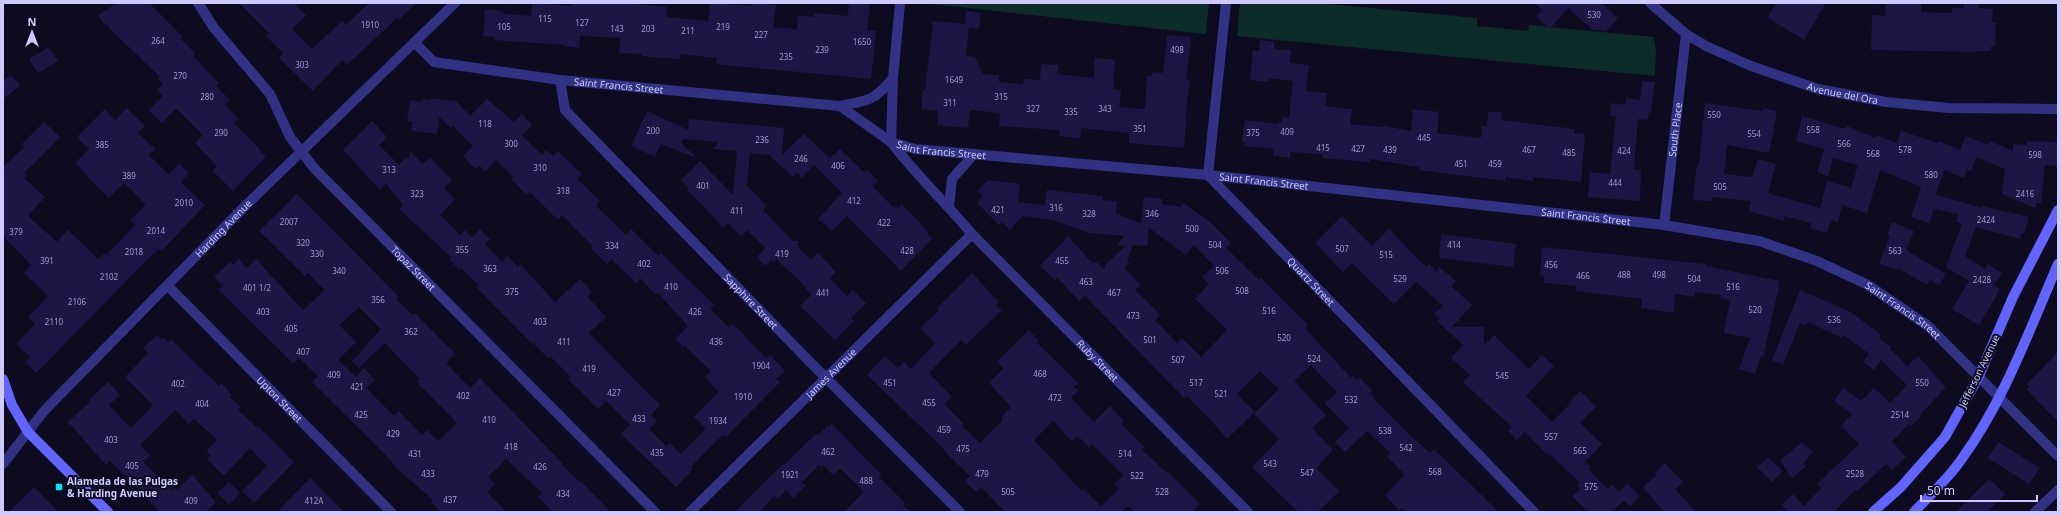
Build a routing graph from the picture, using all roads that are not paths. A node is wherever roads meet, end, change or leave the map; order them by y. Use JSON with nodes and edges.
{"nodes":[{"id":1,"x":198,"y":3,"type":"edge"},
{"id":2,"x":456,"y":3,"type":"edge"},
{"id":3,"x":900,"y":3,"type":"edge"},
{"id":4,"x":1226,"y":3,"type":"edge"},
{"id":5,"x":1650,"y":3,"type":"edge"},
{"id":6,"x":1686,"y":34,"type":"junction"},
{"id":7,"x":415,"y":43,"type":"junction"},
{"id":8,"x":893,"y":78,"type":"junction"},
{"id":9,"x":560,"y":80,"type":"junction"},
{"id":10,"x":840,"y":106,"type":"junction"},
{"id":11,"x":2058,"y":109,"type":"edge"},
{"id":12,"x":891,"y":142,"type":"junction"},
{"id":13,"x":302,"y":152,"type":"junction"},
{"id":14,"x":974,"y":154,"type":"junction"},
{"id":15,"x":1208,"y":175,"type":"junction"},
{"id":16,"x":949,"y":207,"type":"junction"},
{"id":17,"x":2058,"y":210,"type":"edge"},
{"id":18,"x":1664,"y":225,"type":"junction"},
{"id":19,"x":972,"y":234,"type":"junction"},
{"id":20,"x":2058,"y":264,"type":"edge"},
{"id":21,"x":168,"y":286,"type":"junction"},
{"id":22,"x":1978,"y":376,"type":"junction"},
{"id":23,"x":827,"y":378,"type":"junction"},
{"id":24,"x":3,"y":379,"type":"edge"},
{"id":25,"x":1999,"y":397,"type":"junction"},
{"id":26,"x":28,"y":432,"type":"junction"},
{"id":27,"x":2058,"y":456,"type":"edge"},
{"id":28,"x":3,"y":464,"type":"edge"},
{"id":29,"x":2058,"y":490,"type":"edge"},
{"id":30,"x":108,"y":512,"type":"edge"},
{"id":31,"x":391,"y":512,"type":"edge"},
{"id":32,"x":655,"y":512,"type":"edge"},
{"id":33,"x":690,"y":512,"type":"edge"},
{"id":34,"x":960,"y":512,"type":"edge"},
{"id":35,"x":1248,"y":512,"type":"edge"},
{"id":36,"x":1534,"y":512,"type":"edge"},
{"id":37,"x":1873,"y":512,"type":"edge"},
{"id":38,"x":1914,"y":512,"type":"edge"},
{"id":39,"x":2035,"y":512,"type":"edge"}],
"edges":[{"from":1,"to":13,"type":"street","name":"Topaz Street"},
{"from":2,"to":7,"type":"street","name":"Harding Avenue"},
{"from":3,"to":8,"type":"street"},
{"from":4,"to":15,"type":"street"},
{"from":5,"to":6,"type":"street","name":"Avenue del Ora"},
{"from":6,"to":11,"type":"street","name":"Avenue del Ora"},
{"from":6,"to":18,"type":"street","name":"South Place"},
{"from":7,"to":9,"type":"street","name":"Saint Francis Street"},
{"from":7,"to":13,"type":"street","name":"Harding Avenue"},
{"from":8,"to":10,"type":"street"},
{"from":8,"to":12,"type":"street"},
{"from":9,"to":10,"type":"street","name":"Saint Francis Street"},
{"from":9,"to":23,"type":"street","name":"Sapphire Street"},
{"from":10,"to":12,"type":"street","name":"Saint Francis Street"},
{"from":12,"to":14,"type":"street","name":"Saint Francis Street"},
{"from":12,"to":16,"type":"street","name":"Ruby Street"},
{"from":13,"to":21,"type":"street","name":"Harding Avenue"},
{"from":13,"to":32,"type":"street","name":"Topaz Street"},
{"from":14,"to":15,"type":"street","name":"Saint Francis Street"},
{"from":14,"to":16,"type":"street"},
{"from":15,"to":18,"type":"street","name":"Saint Francis Street"},
{"from":15,"to":36,"type":"street","name":"Quartz Street"},
{"from":16,"to":19,"type":"street","name":"Ruby Street"},
{"from":17,"to":22,"type":"main road","name":"Jefferson Avenue"},
{"from":18,"to":22,"type":"street","name":"Saint Francis Street"},
{"from":19,"to":23,"type":"street","name":"James Avenue"},
{"from":19,"to":35,"type":"street","name":"Ruby Street"},
{"from":20,"to":25,"type":"main road"},
{"from":21,"to":26,"type":"street","name":"Harding Avenue"},
{"from":21,"to":31,"type":"street","name":"Upton Street"},
{"from":22,"to":25,"type":"street","name":"Saint Francis Street"},
{"from":22,"to":37,"type":"main road","name":"Jefferson Avenue"},
{"from":23,"to":33,"type":"street","name":"James Avenue"},
{"from":23,"to":34,"type":"street","name":"Sapphire Street"},
{"from":24,"to":26,"type":"main road"},
{"from":25,"to":27,"type":"street","name":"Saint Francis Street"},
{"from":25,"to":38,"type":"main road"},
{"from":26,"to":28,"type":"street","name":"Harding Avenue"},
{"from":26,"to":30,"type":"main road"},
{"from":29,"to":39,"type":"street"}]}
